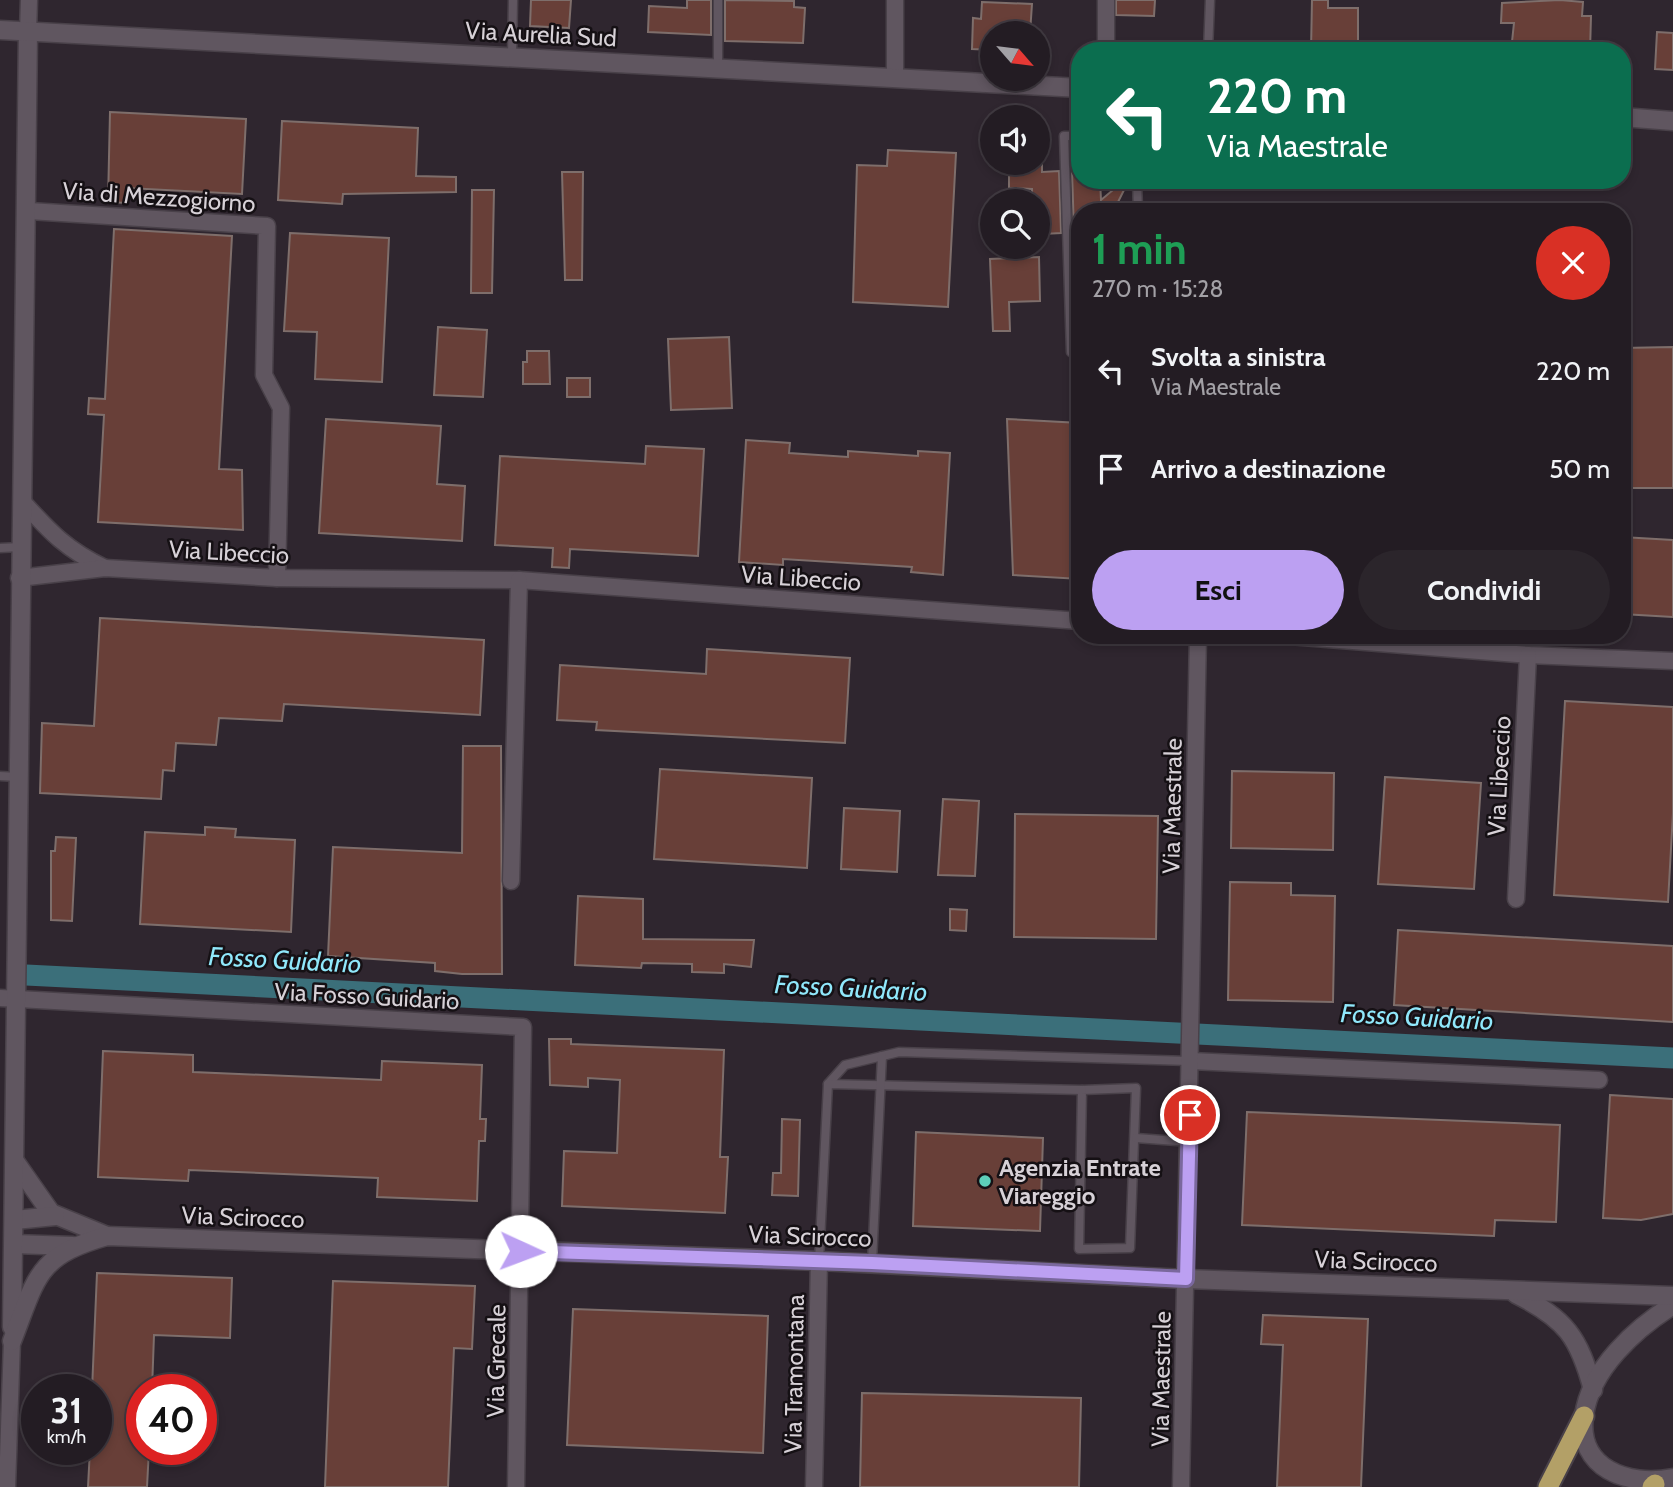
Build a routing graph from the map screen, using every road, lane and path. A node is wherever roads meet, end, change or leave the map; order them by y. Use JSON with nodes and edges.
{"nodes":[{"id":1,"x":29,"y":0,"type":"edge"},
{"id":2,"x":513,"y":0,"type":"edge"},
{"id":3,"x":718,"y":0,"type":"edge"},
{"id":4,"x":895,"y":0,"type":"edge"},
{"id":5,"x":1106,"y":0,"type":"edge"},
{"id":6,"x":1210,"y":0,"type":"edge"},
{"id":7,"x":0,"y":30,"type":"edge"},
{"id":8,"x":28,"y":32,"type":"junction"},
{"id":9,"x":1107,"y":42,"type":"edge"},
{"id":10,"x":1208,"y":42,"type":"edge"},
{"id":11,"x":512,"y":57,"type":"junction"},
{"id":12,"x":718,"y":67,"type":"junction"},
{"id":13,"x":895,"y":76,"type":"junction"},
{"id":14,"x":1071,"y":87,"type":"edge"},
{"id":15,"x":1631,"y":118,"type":"edge"},
{"id":16,"x":1673,"y":121,"type":"edge"},
{"id":17,"x":1071,"y":136,"type":"edge"},
{"id":18,"x":29,"y":211,"type":"junction"},
{"id":19,"x":1071,"y":325,"type":"edge"},
{"id":20,"x":23,"y":502,"type":"junction"},
{"id":21,"x":21,"y":547,"type":"junction"},
{"id":22,"x":0,"y":548,"type":"edge"},
{"id":23,"x":105,"y":568,"type":"junction"},
{"id":24,"x":19,"y":578,"type":"junction"},
{"id":25,"x":277,"y":578,"type":"junction"},
{"id":26,"x":519,"y":580,"type":"junction"},
{"id":27,"x":1071,"y":620,"type":"edge"},
{"id":28,"x":1198,"y":644,"type":"edge"},
{"id":29,"x":1396,"y":644,"type":"edge"},
{"id":30,"x":1528,"y":654,"type":"junction"},
{"id":31,"x":1673,"y":661,"type":"edge"},
{"id":32,"x":8,"y":777,"type":"edge"},
{"id":33,"x":511,"y":881,"type":"dead end"},
{"id":34,"x":1516,"y":899,"type":"dead end"},
{"id":35,"x":7,"y":998,"type":"edge"},
{"id":36,"x":523,"y":1027,"type":"joint"},
{"id":37,"x":882,"y":1056,"type":"junction"},
{"id":38,"x":1191,"y":1057,"type":"junction"},
{"id":39,"x":1598,"y":1080,"type":"dead end"},
{"id":40,"x":828,"y":1084,"type":"junction"},
{"id":41,"x":881,"y":1086,"type":"junction"},
{"id":42,"x":1082,"y":1090,"type":"junction"},
{"id":43,"x":1136,"y":1138,"type":"junction"},
{"id":44,"x":1190,"y":1142,"type":"junction"},
{"id":45,"x":16,"y":1163,"type":"junction"},
{"id":46,"x":55,"y":1216,"type":"junction"},
{"id":47,"x":15,"y":1220,"type":"junction"},
{"id":48,"x":107,"y":1236,"type":"junction"},
{"id":49,"x":14,"y":1244,"type":"junction"},
{"id":50,"x":73,"y":1246,"type":"junction"},
{"id":51,"x":521,"y":1251,"type":"junction"},
{"id":52,"x":819,"y":1261,"type":"junction"},
{"id":53,"x":872,"y":1263,"type":"junction"},
{"id":54,"x":1186,"y":1279,"type":"junction"},
{"id":55,"x":1510,"y":1291,"type":"junction"},
{"id":56,"x":1673,"y":1297,"type":"edge"},
{"id":57,"x":1673,"y":1304,"type":"edge"},
{"id":58,"x":12,"y":1341,"type":"junction"},
{"id":59,"x":1594,"y":1390,"type":"junction"},
{"id":60,"x":1584,"y":1416,"type":"junction"},
{"id":61,"x":1660,"y":1483,"type":"edge"},
{"id":62,"x":7,"y":1487,"type":"edge"},
{"id":63,"x":516,"y":1487,"type":"edge"},
{"id":64,"x":814,"y":1487,"type":"edge"},
{"id":65,"x":1181,"y":1487,"type":"edge"},
{"id":66,"x":1548,"y":1487,"type":"edge"}],
"edges":[{"from":1,"to":8,"type":"street"},
{"from":2,"to":11,"type":"lane"},
{"from":3,"to":12,"type":"lane"},
{"from":4,"to":13,"type":"street"},
{"from":5,"to":9,"type":"street"},
{"from":6,"to":10,"type":"lane"},
{"from":7,"to":8,"type":"street","name":"Via Aurelia Sud"},
{"from":8,"to":11,"type":"street","name":"Via Aurelia Sud"},
{"from":8,"to":18,"type":"street"},
{"from":11,"to":12,"type":"street","name":"Via Aurelia Sud"},
{"from":12,"to":13,"type":"street","name":"Via Aurelia Sud"},
{"from":13,"to":14,"type":"street","name":"Via Aurelia Sud"},
{"from":15,"to":16,"type":"street"},
{"from":17,"to":19,"type":"lane"},
{"from":18,"to":20,"type":"street"},
{"from":18,"to":25,"type":"street","name":"Via di Mezzogiorno"},
{"from":20,"to":21,"type":"street"},
{"from":20,"to":23,"type":"street","name":"Via Libeccio"},
{"from":21,"to":22,"type":"lane"},
{"from":21,"to":24,"type":"street"},
{"from":23,"to":24,"type":"street","name":"Via Libeccio"},
{"from":23,"to":25,"type":"street","name":"Via Libeccio"},
{"from":24,"to":32,"type":"street"},
{"from":25,"to":26,"type":"street","name":"Via Libeccio"},
{"from":26,"to":27,"type":"street","name":"Via Libeccio"},
{"from":26,"to":33,"type":"street"},
{"from":28,"to":38,"type":"street","name":"Via Maestrale"},
{"from":29,"to":30,"type":"street"},
{"from":30,"to":31,"type":"street"},
{"from":30,"to":34,"type":"street","name":"Via Libeccio"},
{"from":32,"to":35,"type":"street"},
{"from":35,"to":36,"type":"street","name":"Via Fosso Guidario"},
{"from":35,"to":45,"type":"street"},
{"from":36,"to":51,"type":"street","name":"Via Grecale"},
{"from":37,"to":38,"type":"lane"},
{"from":37,"to":40,"type":"lane"},
{"from":37,"to":41,"type":"lane"},
{"from":38,"to":39,"type":"street"},
{"from":38,"to":44,"type":"street","name":"Via Maestrale"},
{"from":40,"to":41,"type":"lane"},
{"from":40,"to":52,"type":"lane"},
{"from":41,"to":42,"type":"lane"},
{"from":41,"to":53,"type":"lane"},
{"from":42,"to":43,"type":"lane"},
{"from":42,"to":43,"type":"lane"},
{"from":43,"to":44,"type":"lane"},
{"from":44,"to":54,"type":"street","name":"Via Maestrale"},
{"from":45,"to":46,"type":"street","name":"Via Scirocco"},
{"from":45,"to":47,"type":"street"},
{"from":46,"to":47,"type":"street","name":"Via Scirocco"},
{"from":46,"to":48,"type":"street","name":"Via Scirocco"},
{"from":47,"to":49,"type":"street"},
{"from":48,"to":50,"type":"street","name":"Via Scirocco"},
{"from":48,"to":51,"type":"street","name":"Via Scirocco"},
{"from":49,"to":50,"type":"street","name":"Via Scirocco"},
{"from":49,"to":58,"type":"street"},
{"from":50,"to":58,"type":"street","name":"Via Scirocco"},
{"from":51,"to":52,"type":"street","name":"Via Scirocco"},
{"from":51,"to":63,"type":"street","name":"Via Grecale"},
{"from":52,"to":53,"type":"street","name":"Via Scirocco"},
{"from":52,"to":64,"type":"street","name":"Via Tramontana"},
{"from":53,"to":54,"type":"street","name":"Via Scirocco"},
{"from":54,"to":55,"type":"street","name":"Via Scirocco"},
{"from":54,"to":65,"type":"street","name":"Via Maestrale"},
{"from":55,"to":56,"type":"street","name":"Via Scirocco"},
{"from":55,"to":59,"type":"street","name":"Via Scirocco"},
{"from":57,"to":59,"type":"street"},
{"from":58,"to":62,"type":"street"},
{"from":59,"to":60,"type":"street"},
{"from":60,"to":61,"type":"street"},
{"from":60,"to":66,"type":"highway"}]}
